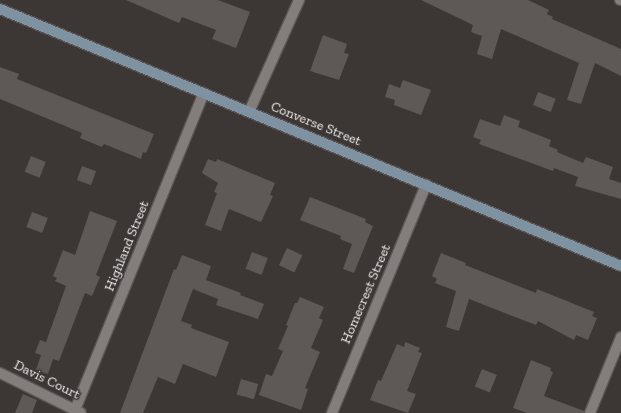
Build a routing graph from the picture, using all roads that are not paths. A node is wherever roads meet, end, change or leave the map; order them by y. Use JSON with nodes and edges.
{"nodes":[{"id":1,"x":299,"y":0,"type":"edge"},
{"id":2,"x":0,"y":9,"type":"edge"},
{"id":3,"x":204,"y":93,"type":"junction"},
{"id":4,"x":249,"y":112,"type":"junction"},
{"id":5,"x":426,"y":185,"type":"junction"},
{"id":6,"x":621,"y":266,"type":"edge"},
{"id":7,"x":621,"y":337,"type":"edge"},
{"id":8,"x":0,"y":373,"type":"edge"},
{"id":9,"x":78,"y":412,"type":"edge"},
{"id":10,"x":332,"y":413,"type":"edge"},
{"id":11,"x":590,"y":413,"type":"edge"}],
"edges":[{"from":1,"to":4,"type":"street"},
{"from":2,"to":3,"type":"main road","name":"Converse Street"},
{"from":3,"to":4,"type":"main road","name":"Converse Street"},
{"from":3,"to":9,"type":"street","name":"Highland Street"},
{"from":4,"to":5,"type":"main road","name":"Converse Street"},
{"from":5,"to":6,"type":"main road","name":"Converse Street"},
{"from":5,"to":10,"type":"street","name":"Homecrest Street"},
{"from":7,"to":11,"type":"street"},
{"from":8,"to":9,"type":"street","name":"Davis Court"}]}
